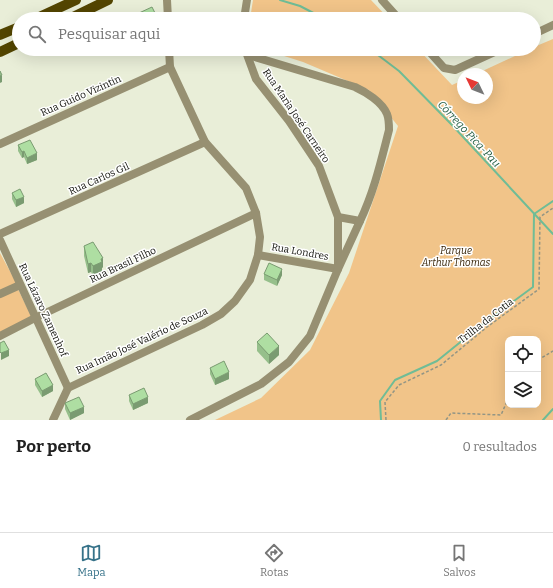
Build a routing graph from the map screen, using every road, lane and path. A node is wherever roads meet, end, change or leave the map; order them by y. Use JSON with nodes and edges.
{"nodes":[{"id":1,"x":76,"y":0,"type":"edge"},
{"id":2,"x":108,"y":0,"type":"edge"},
{"id":3,"x":167,"y":0,"type":"edge"},
{"id":4,"x":247,"y":0,"type":"edge"},
{"id":5,"x":382,"y":0,"type":"edge"},
{"id":6,"x":50,"y":12,"type":"edge"},
{"id":7,"x":83,"y":12,"type":"edge"},
{"id":8,"x":168,"y":12,"type":"edge"},
{"id":9,"x":245,"y":12,"type":"edge"},
{"id":10,"x":393,"y":12,"type":"edge"},
{"id":11,"x":553,"y":25,"type":"edge"},
{"id":12,"x":12,"y":29,"type":"edge"},
{"id":13,"x":541,"y":31,"type":"edge"},
{"id":14,"x":0,"y":35,"type":"edge"},
{"id":15,"x":12,"y":46,"type":"edge"},
{"id":16,"x":0,"y":52,"type":"edge"},
{"id":17,"x":169,"y":56,"type":"edge"},
{"id":18,"x":247,"y":56,"type":"edge"},
{"id":19,"x":258,"y":56,"type":"edge"},
{"id":20,"x":433,"y":56,"type":"edge"},
{"id":21,"x":486,"y":56,"type":"edge"},
{"id":22,"x":170,"y":66,"type":"junction"},
{"id":23,"x":205,"y":142,"type":"junction"},
{"id":24,"x":0,"y":144,"type":"edge"},
{"id":25,"x":553,"y":208,"type":"edge"},
{"id":26,"x":256,"y":213,"type":"junction"},
{"id":27,"x":338,"y":217,"type":"junction"},
{"id":28,"x":360,"y":221,"type":"junction"},
{"id":29,"x":0,"y":234,"type":"edge"},
{"id":30,"x":0,"y":240,"type":"edge"},
{"id":31,"x":258,"y":255,"type":"junction"},
{"id":32,"x":338,"y":269,"type":"junction"},
{"id":33,"x":20,"y":285,"type":"junction"},
{"id":34,"x":0,"y":294,"type":"edge"},
{"id":35,"x":35,"y":318,"type":"junction"},
{"id":36,"x":0,"y":336,"type":"edge"},
{"id":37,"x":553,"y":352,"type":"edge"},
{"id":38,"x":541,"y":358,"type":"edge"},
{"id":39,"x":68,"y":388,"type":"junction"},
{"id":40,"x":505,"y":406,"type":"edge"},
{"id":41,"x":53,"y":420,"type":"edge"},
{"id":42,"x":190,"y":420,"type":"edge"},
{"id":43,"x":386,"y":420,"type":"edge"},
{"id":44,"x":446,"y":420,"type":"edge"}],
"edges":[{"from":1,"to":6,"type":"main road"},
{"from":2,"to":7,"type":"main road"},
{"from":3,"to":8,"type":"street"},
{"from":4,"to":9,"type":"street"},
{"from":5,"to":10,"type":"street"},
{"from":11,"to":13,"type":"street"},
{"from":12,"to":14,"type":"main road"},
{"from":15,"to":16,"type":"main road"},
{"from":17,"to":22,"type":"street","name":"Rua Imão José Valério de Souza"},
{"from":18,"to":27,"type":"street","name":"Rua Maria José Carneiro"},
{"from":19,"to":28,"type":"street"},
{"from":20,"to":21,"type":"street"},
{"from":22,"to":23,"type":"street","name":"Rua Imão José Valério de Souza"},
{"from":22,"to":24,"type":"street","name":"Rua Guido Vizintin"},
{"from":23,"to":26,"type":"street","name":"Rua Imão José Valério de Souza"},
{"from":23,"to":29,"type":"street","name":"Rua Carlos Gil"},
{"from":25,"to":43,"type":"path","name":"Trilha da Cotia"},
{"from":26,"to":31,"type":"street","name":"Rua Imão José Valério de Souza"},
{"from":26,"to":35,"type":"street","name":"Rua Brasil Filho"},
{"from":27,"to":28,"type":"street"},
{"from":27,"to":32,"type":"street"},
{"from":28,"to":32,"type":"street"},
{"from":30,"to":33,"type":"street","name":"Rua Lázaro Zamenhof"},
{"from":31,"to":32,"type":"street","name":"Rua Londres"},
{"from":31,"to":39,"type":"street","name":"Rua Imão José Valério de Souza"},
{"from":32,"to":42,"type":"street"},
{"from":33,"to":34,"type":"street"},
{"from":33,"to":35,"type":"street","name":"Rua Lázaro Zamenhof"},
{"from":35,"to":36,"type":"street","name":"Rua Brasil Filho"},
{"from":35,"to":39,"type":"street","name":"Rua Lázaro Zamenhof"},
{"from":37,"to":38,"type":"path"},
{"from":39,"to":41,"type":"street"},
{"from":40,"to":44,"type":"path"}]}
